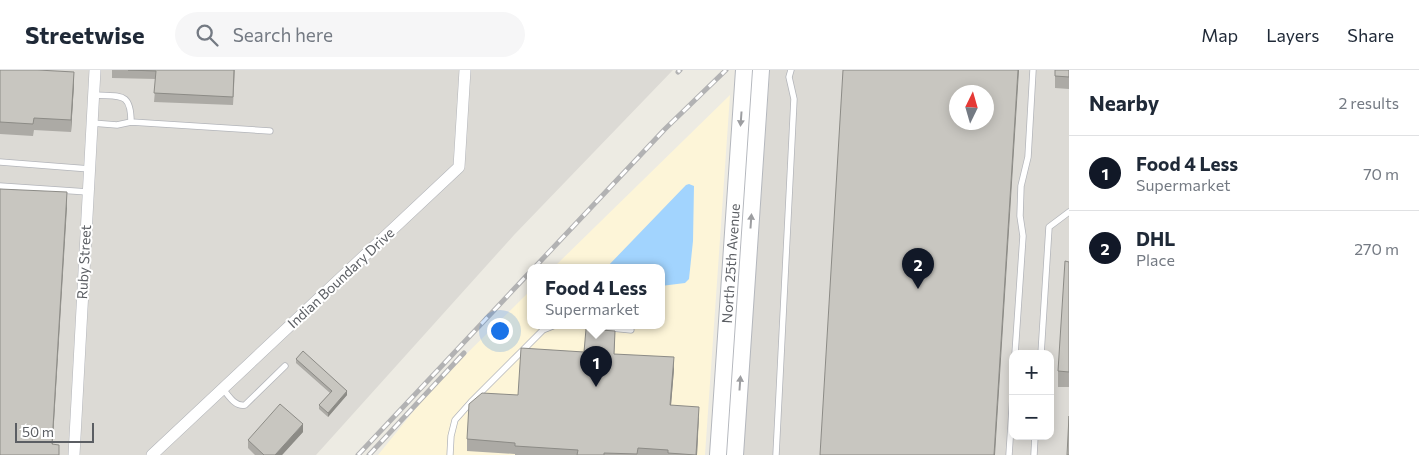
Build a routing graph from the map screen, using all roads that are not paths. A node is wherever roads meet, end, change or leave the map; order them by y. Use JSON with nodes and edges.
{"nodes":[{"id":1,"x":95,"y":70,"type":"edge"},
{"id":2,"x":465,"y":70,"type":"edge"},
{"id":3,"x":744,"y":70,"type":"edge"},
{"id":4,"x":761,"y":70,"type":"edge"},
{"id":5,"x":791,"y":70,"type":"edge"},
{"id":6,"x":1033,"y":70,"type":"edge"},
{"id":7,"x":94,"y":95,"type":"junction"},
{"id":8,"x":131,"y":122,"type":"junction"},
{"id":9,"x":92,"y":123,"type":"junction"},
{"id":10,"x":270,"y":131,"type":"dead end"},
{"id":11,"x":0,"y":162,"type":"edge"},
{"id":12,"x":90,"y":169,"type":"junction"},
{"id":13,"x":0,"y":186,"type":"edge"},
{"id":14,"x":88,"y":192,"type":"junction"},
{"id":15,"x":1069,"y":212,"type":"edge"},
{"id":16,"x":546,"y":329,"type":"edge"},
{"id":17,"x":621,"y":329,"type":"edge"},
{"id":18,"x":631,"y":330,"type":"dead end"},
{"id":19,"x":1015,"y":350,"type":"edge"},
{"id":20,"x":1041,"y":350,"type":"edge"},
{"id":21,"x":285,"y":366,"type":"dead end"},
{"id":22,"x":223,"y":389,"type":"junction"},
{"id":23,"x":1013,"y":395,"type":"edge"},
{"id":24,"x":1035,"y":440,"type":"edge"},
{"id":25,"x":74,"y":455,"type":"edge"},
{"id":26,"x":152,"y":455,"type":"edge"},
{"id":27,"x":450,"y":455,"type":"edge"},
{"id":28,"x":718,"y":455,"type":"edge"},
{"id":29,"x":735,"y":455,"type":"edge"},
{"id":30,"x":776,"y":455,"type":"edge"},
{"id":31,"x":1009,"y":455,"type":"edge"},
{"id":32,"x":1034,"y":455,"type":"edge"}],
"edges":[{"from":1,"to":7,"type":"street","name":"Ruby Street"},
{"from":2,"to":22,"type":"street","name":"Indian Boundary Drive"},
{"from":3,"to":28,"type":"main road","name":"North 25th Avenue","one_way":true},
{"from":29,"to":4,"type":"main road","name":"North 25th Avenue","one_way":true},
{"from":5,"to":30,"type":"lane"},
{"from":6,"to":19,"type":"lane"},
{"from":7,"to":8,"type":"lane"},
{"from":7,"to":9,"type":"street","name":"Ruby Street"},
{"from":8,"to":9,"type":"lane"},
{"from":8,"to":10,"type":"lane"},
{"from":9,"to":12,"type":"street","name":"Ruby Street"},
{"from":11,"to":12,"type":"lane"},
{"from":12,"to":14,"type":"street","name":"Ruby Street"},
{"from":13,"to":14,"type":"lane"},
{"from":14,"to":25,"type":"street","name":"Ruby Street"},
{"from":15,"to":20,"type":"lane"},
{"from":16,"to":27,"type":"lane"},
{"from":17,"to":18,"type":"lane"},
{"from":21,"to":22,"type":"lane"},
{"from":22,"to":26,"type":"street","name":"Indian Boundary Drive"},
{"from":23,"to":31,"type":"lane"},
{"from":24,"to":32,"type":"lane"}]}
